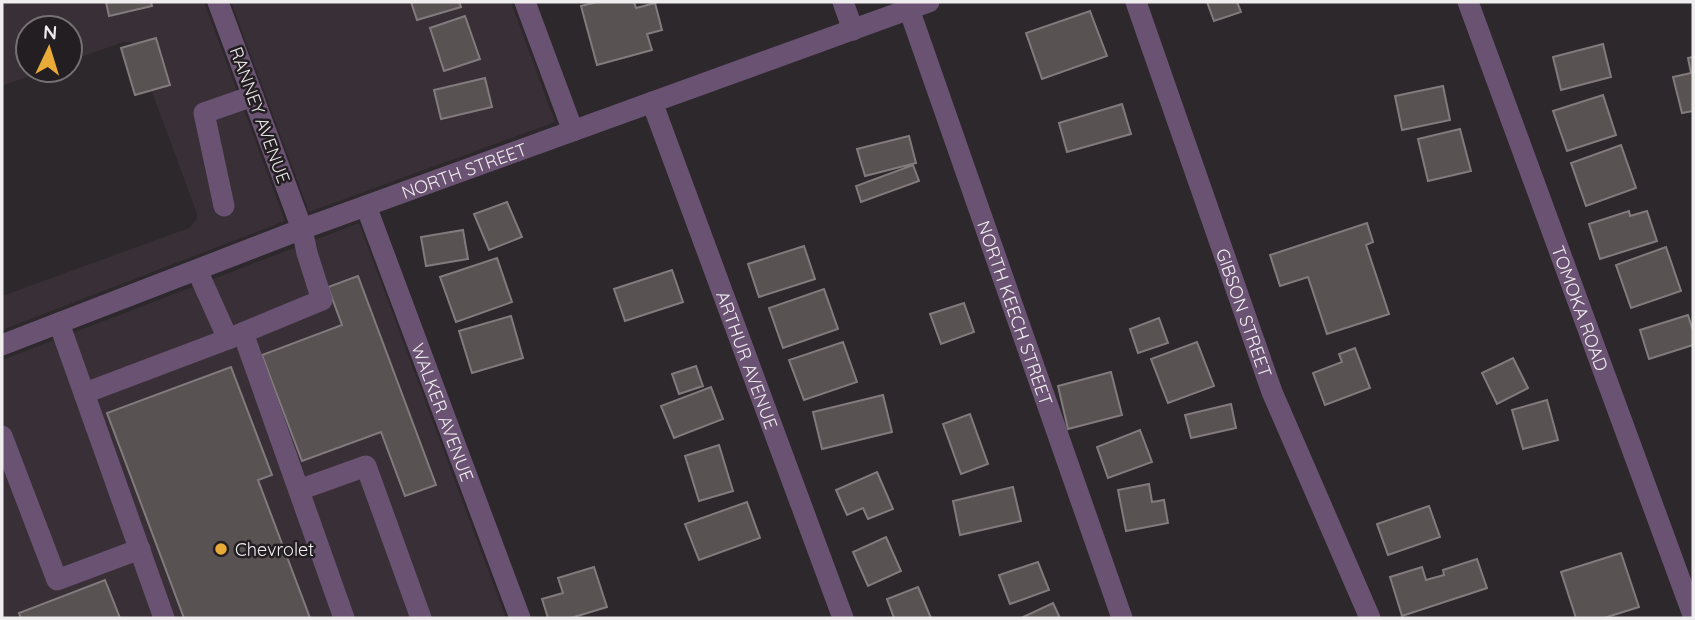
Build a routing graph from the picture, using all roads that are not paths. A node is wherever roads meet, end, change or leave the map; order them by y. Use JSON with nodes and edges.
{"nodes":[{"id":1,"x":218,"y":2,"type":"edge"},
{"id":2,"x":525,"y":2,"type":"edge"},
{"id":3,"x":843,"y":2,"type":"edge"},
{"id":4,"x":1136,"y":2,"type":"edge"},
{"id":5,"x":1468,"y":2,"type":"edge"},
{"id":6,"x":919,"y":5,"type":"edge"},
{"id":7,"x":853,"y":30,"type":"junction"},
{"id":8,"x":253,"y":96,"type":"junction"},
{"id":9,"x":652,"y":102,"type":"junction"},
{"id":10,"x":573,"y":131,"type":"junction"},
{"id":11,"x":223,"y":206,"type":"dead end"},
{"id":12,"x":366,"y":206,"type":"junction"},
{"id":13,"x":302,"y":229,"type":"junction"},
{"id":14,"x":197,"y":270,"type":"junction"},
{"id":15,"x":60,"y":323,"type":"junction"},
{"id":16,"x":236,"y":336,"type":"junction"},
{"id":17,"x":2,"y":345,"type":"edge"},
{"id":18,"x":85,"y":393,"type":"junction"},
{"id":19,"x":2,"y":436,"type":"edge"},
{"id":20,"x":299,"y":490,"type":"junction"},
{"id":21,"x":140,"y":549,"type":"junction"},
{"id":22,"x":1693,"y":615,"type":"edge"},
{"id":23,"x":164,"y":618,"type":"edge"},
{"id":24,"x":344,"y":618,"type":"edge"},
{"id":25,"x":421,"y":618,"type":"edge"},
{"id":26,"x":520,"y":618,"type":"edge"},
{"id":27,"x":843,"y":618,"type":"edge"},
{"id":28,"x":1122,"y":618,"type":"edge"},
{"id":29,"x":1370,"y":618,"type":"edge"}],
"edges":[{"from":1,"to":8,"type":"street","name":"RANNEY AVENUE"},
{"from":2,"to":10,"type":"street"},
{"from":3,"to":7,"type":"street"},
{"from":4,"to":29,"type":"street","name":"GIBSON STREET"},
{"from":5,"to":22,"type":"street","name":"TOMOKA ROAD"},
{"from":6,"to":7,"type":"street","name":"NORTH STREET"},
{"from":6,"to":28,"type":"street","name":"NORTH KEECH STREET"},
{"from":7,"to":9,"type":"street","name":"NORTH STREET"},
{"from":8,"to":11,"type":"street"},
{"from":8,"to":13,"type":"street","name":"RANNEY AVENUE"},
{"from":9,"to":10,"type":"street","name":"NORTH STREET"},
{"from":9,"to":27,"type":"street","name":"ARTHUR AVENUE"},
{"from":10,"to":12,"type":"street","name":"NORTH STREET"},
{"from":12,"to":13,"type":"street","name":"NORTH STREET"},
{"from":12,"to":26,"type":"street","name":"WALKER AVENUE"},
{"from":13,"to":14,"type":"street","name":"NORTH STREET"},
{"from":13,"to":16,"type":"street","name":"RANNEY AVENUE"},
{"from":14,"to":15,"type":"street","name":"NORTH STREET"},
{"from":14,"to":16,"type":"street"},
{"from":15,"to":17,"type":"street","name":"NORTH STREET"},
{"from":15,"to":18,"type":"street"},
{"from":16,"to":18,"type":"street"},
{"from":16,"to":20,"type":"street"},
{"from":18,"to":21,"type":"street"},
{"from":19,"to":21,"type":"street"},
{"from":20,"to":24,"type":"street"},
{"from":20,"to":25,"type":"street"},
{"from":21,"to":23,"type":"street"}]}
